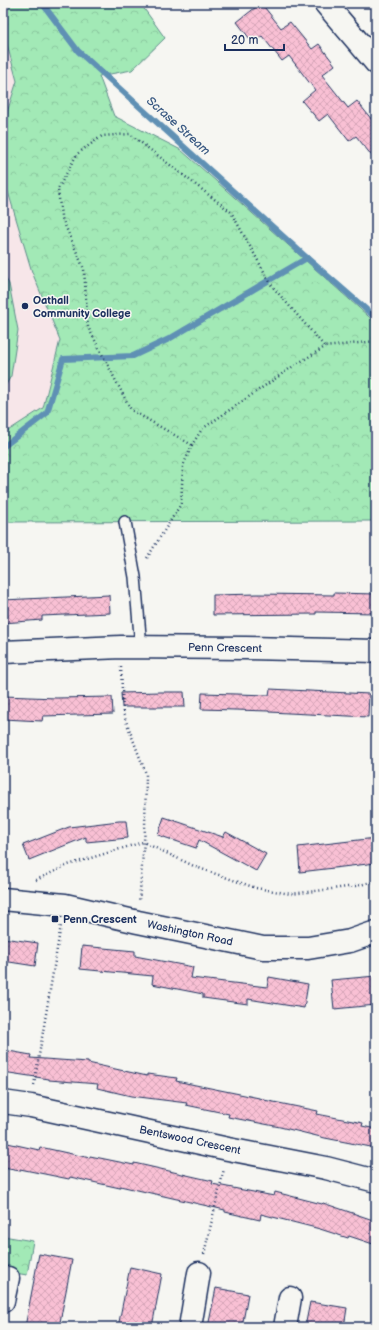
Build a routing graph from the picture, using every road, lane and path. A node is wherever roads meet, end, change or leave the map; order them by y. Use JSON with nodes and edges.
{"nodes":[{"id":1,"x":325,"y":3,"type":"edge"},
{"id":2,"x":376,"y":63,"type":"edge"},
{"id":3,"x":376,"y":342,"type":"edge"},
{"id":4,"x":325,"y":347,"type":"junction"},
{"id":5,"x":192,"y":445,"type":"junction"},
{"id":6,"x":125,"y":522,"type":"dead end"},
{"id":7,"x":135,"y":577,"type":"junction"},
{"id":8,"x":131,"y":647,"type":"junction"},
{"id":9,"x":376,"y":651,"type":"edge"},
{"id":10,"x":3,"y":652,"type":"edge"},
{"id":11,"x":144,"y":842,"type":"junction"},
{"id":12,"x":36,"y":880,"type":"dead end"},
{"id":13,"x":376,"y":881,"type":"edge"},
{"id":14,"x":3,"y":899,"type":"edge"},
{"id":15,"x":65,"y":905,"type":"junction"},
{"id":16,"x":138,"y":922,"type":"junction"},
{"id":17,"x":376,"y":932,"type":"edge"},
{"id":18,"x":3,"y":1102,"type":"edge"},
{"id":19,"x":31,"y":1106,"type":"junction"},
{"id":20,"x":228,"y":1149,"type":"junction"},
{"id":21,"x":376,"y":1181,"type":"edge"},
{"id":22,"x":199,"y":1273,"type":"joint"},
{"id":23,"x":8,"y":1278,"type":"dead end"},
{"id":24,"x":290,"y":1298,"type":"dead end"},
{"id":25,"x":3,"y":1301,"type":"edge"},
{"id":26,"x":190,"y":1327,"type":"edge"},
{"id":27,"x":285,"y":1327,"type":"edge"}],
"edges":[{"from":1,"to":2,"type":"street"},
{"from":3,"to":4,"type":"path"},
{"from":4,"to":5,"type":"path"},
{"from":4,"to":5,"type":"path"},
{"from":5,"to":7,"type":"path"},
{"from":6,"to":7,"type":"lane"},
{"from":7,"to":8,"type":"lane"},
{"from":8,"to":9,"type":"street","name":"Penn Crescent"},
{"from":8,"to":10,"type":"street","name":"Penn Crescent"},
{"from":8,"to":11,"type":"path"},
{"from":11,"to":12,"type":"path"},
{"from":11,"to":13,"type":"path"},
{"from":11,"to":16,"type":"path"},
{"from":14,"to":15,"type":"street","name":"Washington Road"},
{"from":15,"to":16,"type":"street","name":"Washington Road"},
{"from":15,"to":19,"type":"path"},
{"from":16,"to":17,"type":"street","name":"Washington Road"},
{"from":18,"to":19,"type":"street","name":"Bentswood Crescent"},
{"from":19,"to":20,"type":"street","name":"Bentswood Crescent"},
{"from":20,"to":21,"type":"street","name":"Bentswood Crescent"},
{"from":20,"to":22,"type":"path"},
{"from":22,"to":26,"type":"street"},
{"from":23,"to":25,"type":"street"},
{"from":24,"to":27,"type":"street"}]}
